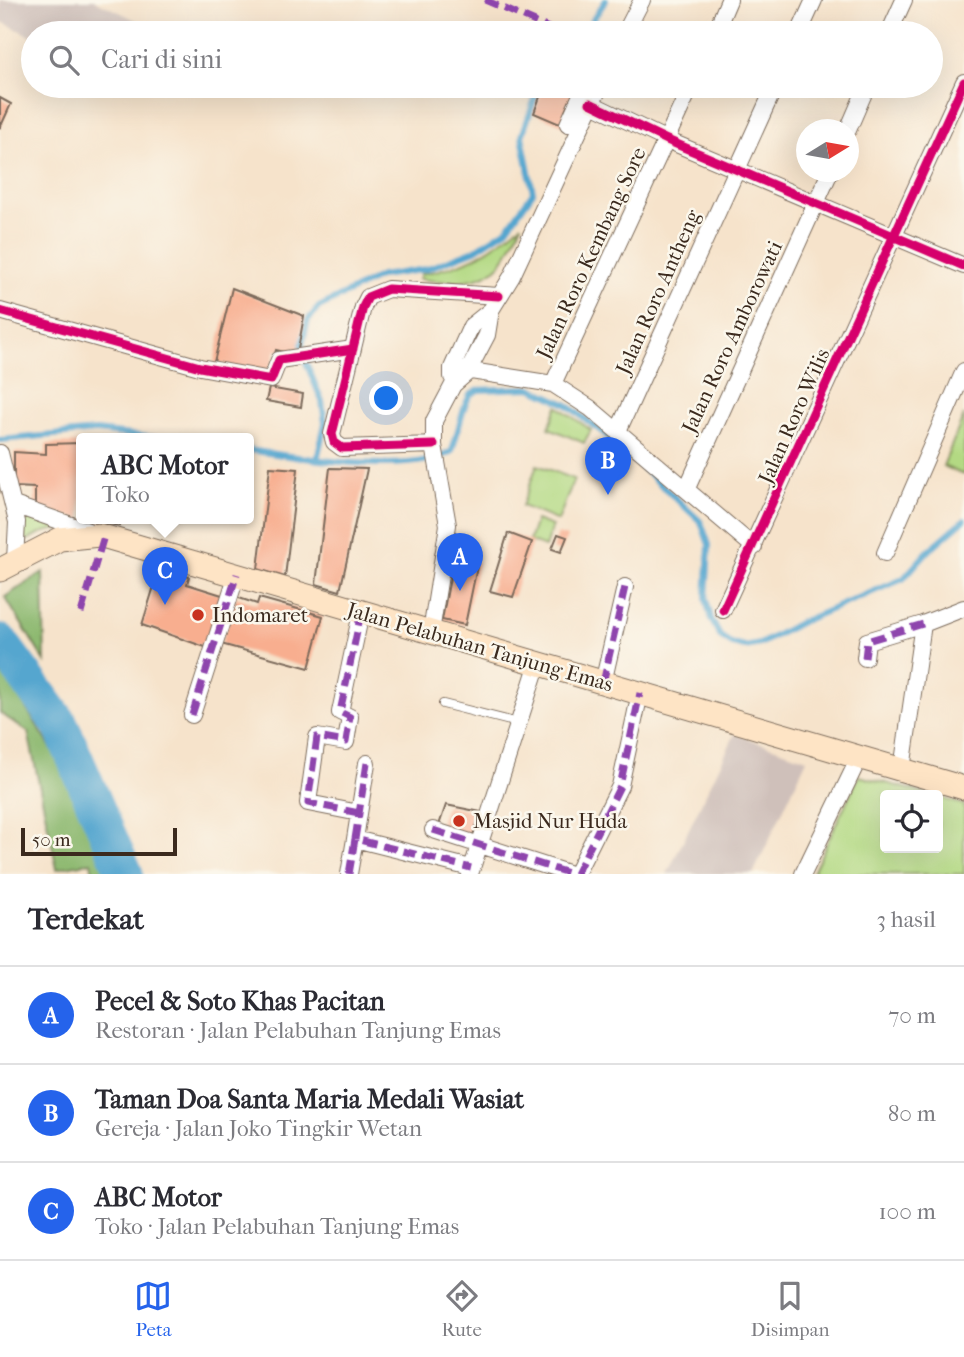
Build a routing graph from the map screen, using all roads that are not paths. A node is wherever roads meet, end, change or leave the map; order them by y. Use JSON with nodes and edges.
{"nodes":[{"id":1,"x":642,"y":0,"type":"edge"},
{"id":2,"x":729,"y":0,"type":"edge"},
{"id":3,"x":814,"y":0,"type":"edge"},
{"id":4,"x":904,"y":0,"type":"edge"},
{"id":5,"x":631,"y":21,"type":"edge"},
{"id":6,"x":720,"y":21,"type":"edge"},
{"id":7,"x":804,"y":21,"type":"edge"},
{"id":8,"x":894,"y":21,"type":"edge"},
{"id":9,"x":964,"y":82,"type":"edge"},
{"id":10,"x":580,"y":98,"type":"edge"},
{"id":11,"x":593,"y":98,"type":"edge"},
{"id":12,"x":686,"y":98,"type":"edge"},
{"id":13,"x":769,"y":98,"type":"edge"},
{"id":14,"x":862,"y":98,"type":"edge"},
{"id":15,"x":590,"y":103,"type":"junction"},
{"id":16,"x":853,"y":119,"type":"edge"},
{"id":17,"x":667,"y":140,"type":"junction"},
{"id":18,"x":561,"y":164,"type":"junction"},
{"id":19,"x":736,"y":169,"type":"junction"},
{"id":20,"x":826,"y":182,"type":"edge"},
{"id":21,"x":817,"y":204,"type":"junction"},
{"id":22,"x":895,"y":236,"type":"junction"},
{"id":23,"x":964,"y":266,"type":"edge"},
{"id":24,"x":495,"y":303,"type":"junction"},
{"id":25,"x":0,"y":311,"type":"edge"},
{"id":26,"x":353,"y":349,"type":"junction"},
{"id":27,"x":459,"y":370,"type":"junction"},
{"id":28,"x":964,"y":371,"type":"edge"},
{"id":29,"x":553,"y":384,"type":"junction"},
{"id":30,"x":618,"y":431,"type":"junction"},
{"id":31,"x":435,"y":448,"type":"junction"},
{"id":32,"x":2,"y":459,"type":"edge"},
{"id":33,"x":687,"y":488,"type":"junction"},
{"id":34,"x":14,"y":505,"type":"junction"},
{"id":35,"x":99,"y":535,"type":"junction"},
{"id":36,"x":754,"y":547,"type":"junction"},
{"id":37,"x":885,"y":553,"type":"dead end"},
{"id":38,"x":7,"y":565,"type":"edge"},
{"id":39,"x":237,"y":574,"type":"junction"},
{"id":40,"x":625,"y":587,"type":"dead end"},
{"id":41,"x":964,"y":608,"type":"edge"},
{"id":42,"x":723,"y":610,"type":"dead end"},
{"id":43,"x":361,"y":613,"type":"junction"},
{"id":44,"x":923,"y":624,"type":"junction"},
{"id":45,"x":431,"y":632,"type":"junction"},
{"id":46,"x":864,"y":658,"type":"dead end"},
{"id":47,"x":538,"y":663,"type":"junction"},
{"id":48,"x":603,"y":683,"type":"junction"},
{"id":49,"x":640,"y":693,"type":"junction"},
{"id":50,"x":443,"y":704,"type":"dead end"},
{"id":51,"x":192,"y":715,"type":"dead end"},
{"id":52,"x":519,"y":723,"type":"junction"},
{"id":53,"x":859,"y":758,"type":"junction"},
{"id":54,"x":368,"y":763,"type":"dead end"},
{"id":55,"x":902,"y":769,"type":"junction"},
{"id":56,"x":964,"y":788,"type":"edge"},
{"id":57,"x":359,"y":813,"type":"junction"},
{"id":58,"x":433,"y":830,"type":"dead end"},
{"id":59,"x":355,"y":839,"type":"junction"},
{"id":60,"x":478,"y":847,"type":"junction"},
{"id":61,"x":470,"y":871,"type":"edge"},
{"id":62,"x":349,"y":874,"type":"edge"},
{"id":63,"x":573,"y":874,"type":"edge"},
{"id":64,"x":803,"y":874,"type":"edge"}],
"edges":[{"from":1,"to":5,"type":"street"},
{"from":2,"to":6,"type":"street"},
{"from":3,"to":7,"type":"street"},
{"from":4,"to":8,"type":"street"},
{"from":9,"to":22,"type":"street","name":"Jalan Roro Wilis"},
{"from":10,"to":18,"type":"street"},
{"from":11,"to":15,"type":"street"},
{"from":12,"to":17,"type":"street","name":"Jalan Roro Kembang Sore"},
{"from":13,"to":19,"type":"street","name":"Jalan Roro Antheng"},
{"from":14,"to":16,"type":"street"},
{"from":15,"to":17,"type":"street"},
{"from":15,"to":18,"type":"street"},
{"from":17,"to":19,"type":"street"},
{"from":17,"to":29,"type":"street","name":"Jalan Roro Kembang Sore"},
{"from":18,"to":24,"type":"street"},
{"from":19,"to":21,"type":"street"},
{"from":19,"to":30,"type":"street","name":"Jalan Roro Antheng"},
{"from":20,"to":21,"type":"street","name":"Jalan Roro Amborowati"},
{"from":21,"to":22,"type":"street"},
{"from":21,"to":33,"type":"street","name":"Jalan Roro Amborowati"},
{"from":22,"to":23,"type":"street"},
{"from":22,"to":36,"type":"street","name":"Jalan Roro Wilis"},
{"from":24,"to":26,"type":"street"},
{"from":24,"to":27,"type":"street"},
{"from":25,"to":26,"type":"street"},
{"from":26,"to":31,"type":"street"},
{"from":27,"to":29,"type":"street"},
{"from":27,"to":31,"type":"street"},
{"from":28,"to":37,"type":"street"},
{"from":29,"to":30,"type":"street"},
{"from":30,"to":33,"type":"street"},
{"from":31,"to":45,"type":"street"},
{"from":32,"to":34,"type":"street"},
{"from":33,"to":36,"type":"street"},
{"from":34,"to":35,"type":"street"},
{"from":34,"to":38,"type":"street"},
{"from":35,"to":38,"type":"main road","name":"Jalan Pelabuhan Tanjung Emas"},
{"from":35,"to":39,"type":"main road","name":"Jalan Pelabuhan Tanjung Emas"},
{"from":36,"to":42,"type":"street","name":"Jalan Roro Wilis"},
{"from":39,"to":43,"type":"main road","name":"Jalan Pelabuhan Tanjung Emas"},
{"from":39,"to":51,"type":"street"},
{"from":40,"to":48,"type":"street"},
{"from":41,"to":44,"type":"street"},
{"from":43,"to":45,"type":"main road","name":"Jalan Pelabuhan Tanjung Emas"},
{"from":43,"to":57,"type":"street"},
{"from":44,"to":46,"type":"street"},
{"from":44,"to":55,"type":"street"},
{"from":45,"to":47,"type":"main road","name":"Jalan Pelabuhan Tanjung Emas"},
{"from":47,"to":48,"type":"main road","name":"Jalan Pelabuhan Tanjung Emas"},
{"from":47,"to":52,"type":"street"},
{"from":48,"to":49,"type":"main road","name":"Jalan Pelabuhan Tanjung Emas"},
{"from":49,"to":53,"type":"main road","name":"Jalan Pelabuhan Tanjung Emas"},
{"from":49,"to":63,"type":"street"},
{"from":50,"to":52,"type":"lane"},
{"from":52,"to":60,"type":"street"},
{"from":53,"to":55,"type":"main road","name":"Jalan Pelabuhan Tanjung Emas"},
{"from":53,"to":64,"type":"street"},
{"from":54,"to":57,"type":"street"},
{"from":55,"to":56,"type":"main road","name":"Jalan Pelabuhan Tanjung Emas"},
{"from":57,"to":59,"type":"street"},
{"from":58,"to":60,"type":"street"},
{"from":59,"to":61,"type":"street"},
{"from":59,"to":62,"type":"street"},
{"from":60,"to":61,"type":"street"},
{"from":60,"to":63,"type":"street"}]}
